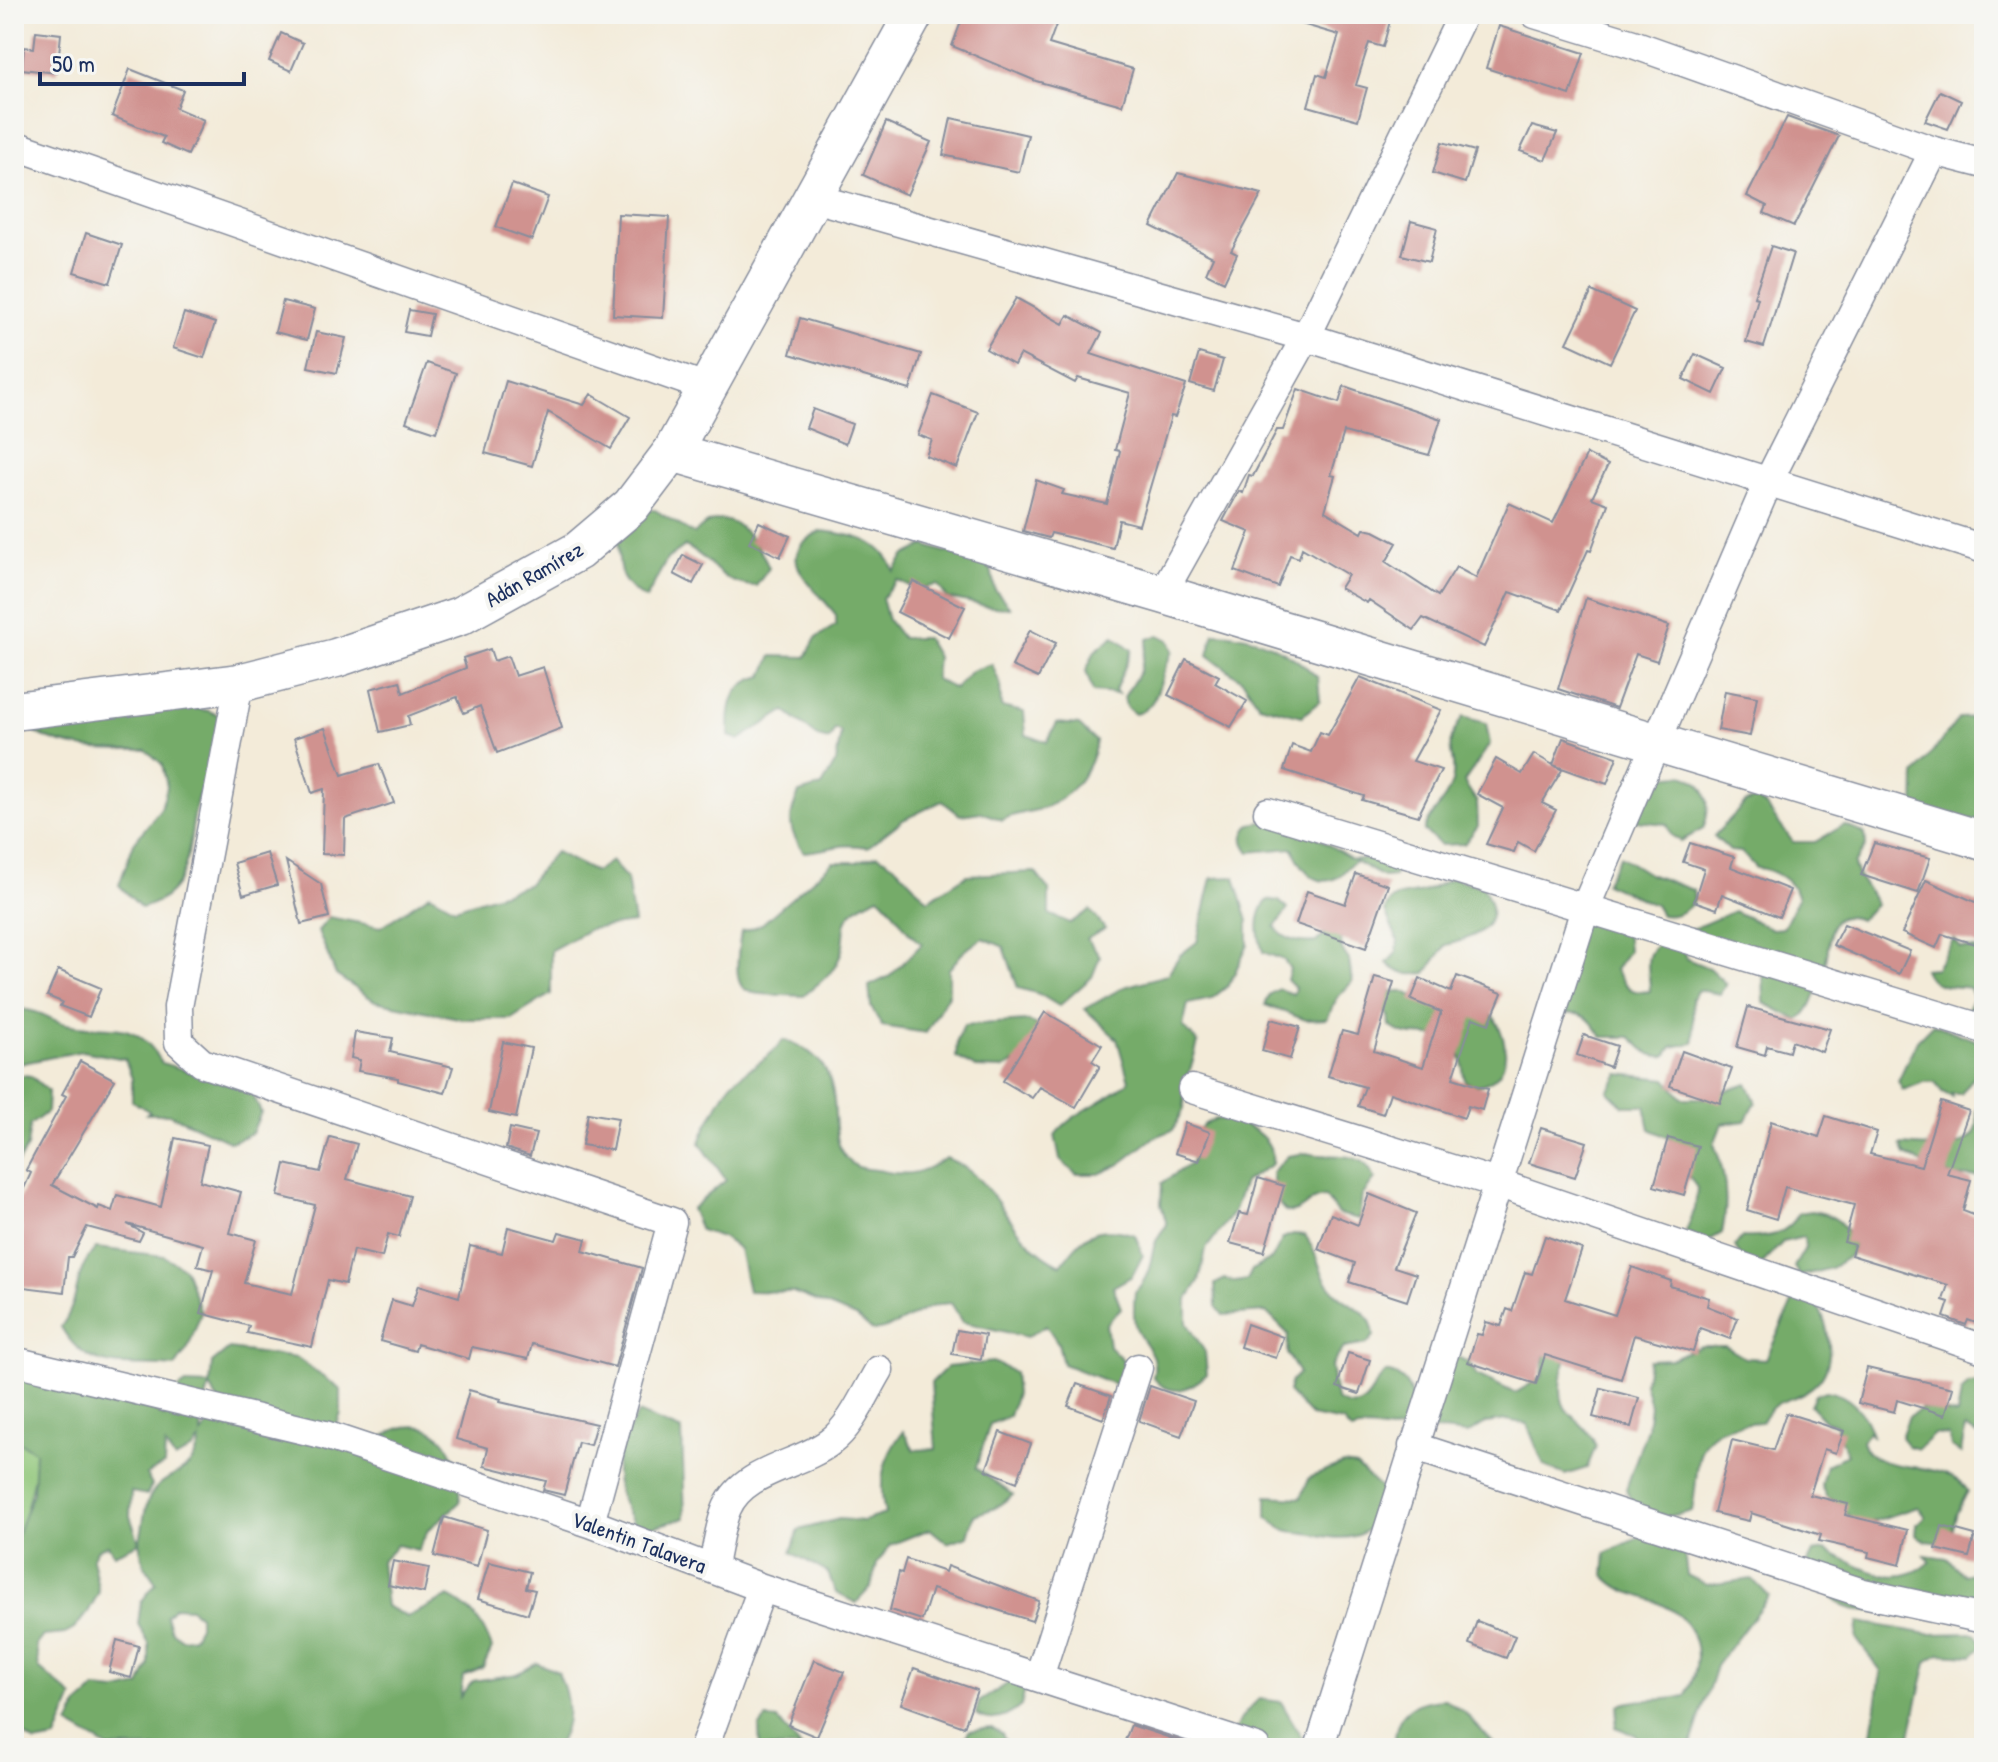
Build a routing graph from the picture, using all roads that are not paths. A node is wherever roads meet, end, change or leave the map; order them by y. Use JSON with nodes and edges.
{"nodes":[{"id":1,"x":914,"y":14,"type":"edge"},
{"id":2,"x":1463,"y":14,"type":"edge"},
{"id":3,"x":1535,"y":14,"type":"edge"},
{"id":4,"x":14,"y":145,"type":"edge"},
{"id":5,"x":1934,"y":151,"type":"junction"},
{"id":6,"x":1984,"y":164,"type":"edge"},
{"id":7,"x":814,"y":198,"type":"junction"},
{"id":8,"x":1306,"y":337,"type":"junction"},
{"id":9,"x":708,"y":388,"type":"junction"},
{"id":10,"x":672,"y":452,"type":"junction"},
{"id":11,"x":1769,"y":480,"type":"junction"},
{"id":12,"x":1984,"y":549,"type":"edge"},
{"id":13,"x":1162,"y":594,"type":"junction"},
{"id":14,"x":239,"y":683,"type":"junction"},
{"id":15,"x":14,"y":711,"type":"edge"},
{"id":16,"x":1655,"y":745,"type":"junction"},
{"id":17,"x":1268,"y":812,"type":"dead end"},
{"id":18,"x":1984,"y":841,"type":"edge"},
{"id":19,"x":1586,"y":906,"type":"junction"},
{"id":20,"x":1984,"y":1029,"type":"edge"},
{"id":21,"x":1192,"y":1089,"type":"dead end"},
{"id":22,"x":1500,"y":1184,"type":"junction"},
{"id":23,"x":1984,"y":1349,"type":"edge"},
{"id":24,"x":14,"y":1361,"type":"edge"},
{"id":25,"x":1138,"y":1368,"type":"dead end"},
{"id":26,"x":879,"y":1370,"type":"dead end"},
{"id":27,"x":1413,"y":1446,"type":"junction"},
{"id":28,"x":590,"y":1523,"type":"junction"},
{"id":29,"x":712,"y":1569,"type":"junction"},
{"id":30,"x":762,"y":1588,"type":"junction"},
{"id":31,"x":1984,"y":1619,"type":"edge"},
{"id":32,"x":1039,"y":1677,"type":"junction"},
{"id":33,"x":704,"y":1748,"type":"edge"},
{"id":34,"x":1256,"y":1748,"type":"edge"},
{"id":35,"x":1319,"y":1748,"type":"edge"}],
"edges":[{"from":1,"to":7,"type":"street","name":"Adán Ramírez"},
{"from":2,"to":8,"type":"street"},
{"from":3,"to":5,"type":"street"},
{"from":4,"to":9,"type":"street"},
{"from":5,"to":6,"type":"street"},
{"from":5,"to":11,"type":"street"},
{"from":7,"to":8,"type":"street"},
{"from":7,"to":9,"type":"street","name":"Adán Ramírez"},
{"from":8,"to":11,"type":"street"},
{"from":8,"to":13,"type":"street"},
{"from":9,"to":10,"type":"street","name":"Adán Ramírez"},
{"from":10,"to":13,"type":"street"},
{"from":10,"to":14,"type":"street","name":"Adán Ramírez"},
{"from":11,"to":12,"type":"street"},
{"from":11,"to":16,"type":"street"},
{"from":13,"to":16,"type":"street"},
{"from":14,"to":15,"type":"street","name":"Adán Ramírez"},
{"from":14,"to":28,"type":"street"},
{"from":16,"to":18,"type":"street"},
{"from":16,"to":19,"type":"street"},
{"from":17,"to":19,"type":"street"},
{"from":19,"to":20,"type":"street"},
{"from":19,"to":22,"type":"street"},
{"from":21,"to":22,"type":"street"},
{"from":22,"to":23,"type":"street"},
{"from":22,"to":27,"type":"street"},
{"from":24,"to":28,"type":"street","name":"Valentin Talavera"},
{"from":25,"to":32,"type":"street"},
{"from":26,"to":29,"type":"street"},
{"from":27,"to":31,"type":"street"},
{"from":27,"to":35,"type":"street"},
{"from":28,"to":29,"type":"street","name":"Valentin Talavera"},
{"from":29,"to":30,"type":"street","name":"Valentin Talavera"},
{"from":30,"to":32,"type":"street","name":"Valentin Talavera"},
{"from":30,"to":33,"type":"street"},
{"from":32,"to":34,"type":"street","name":"Valentin Talavera"}]}
